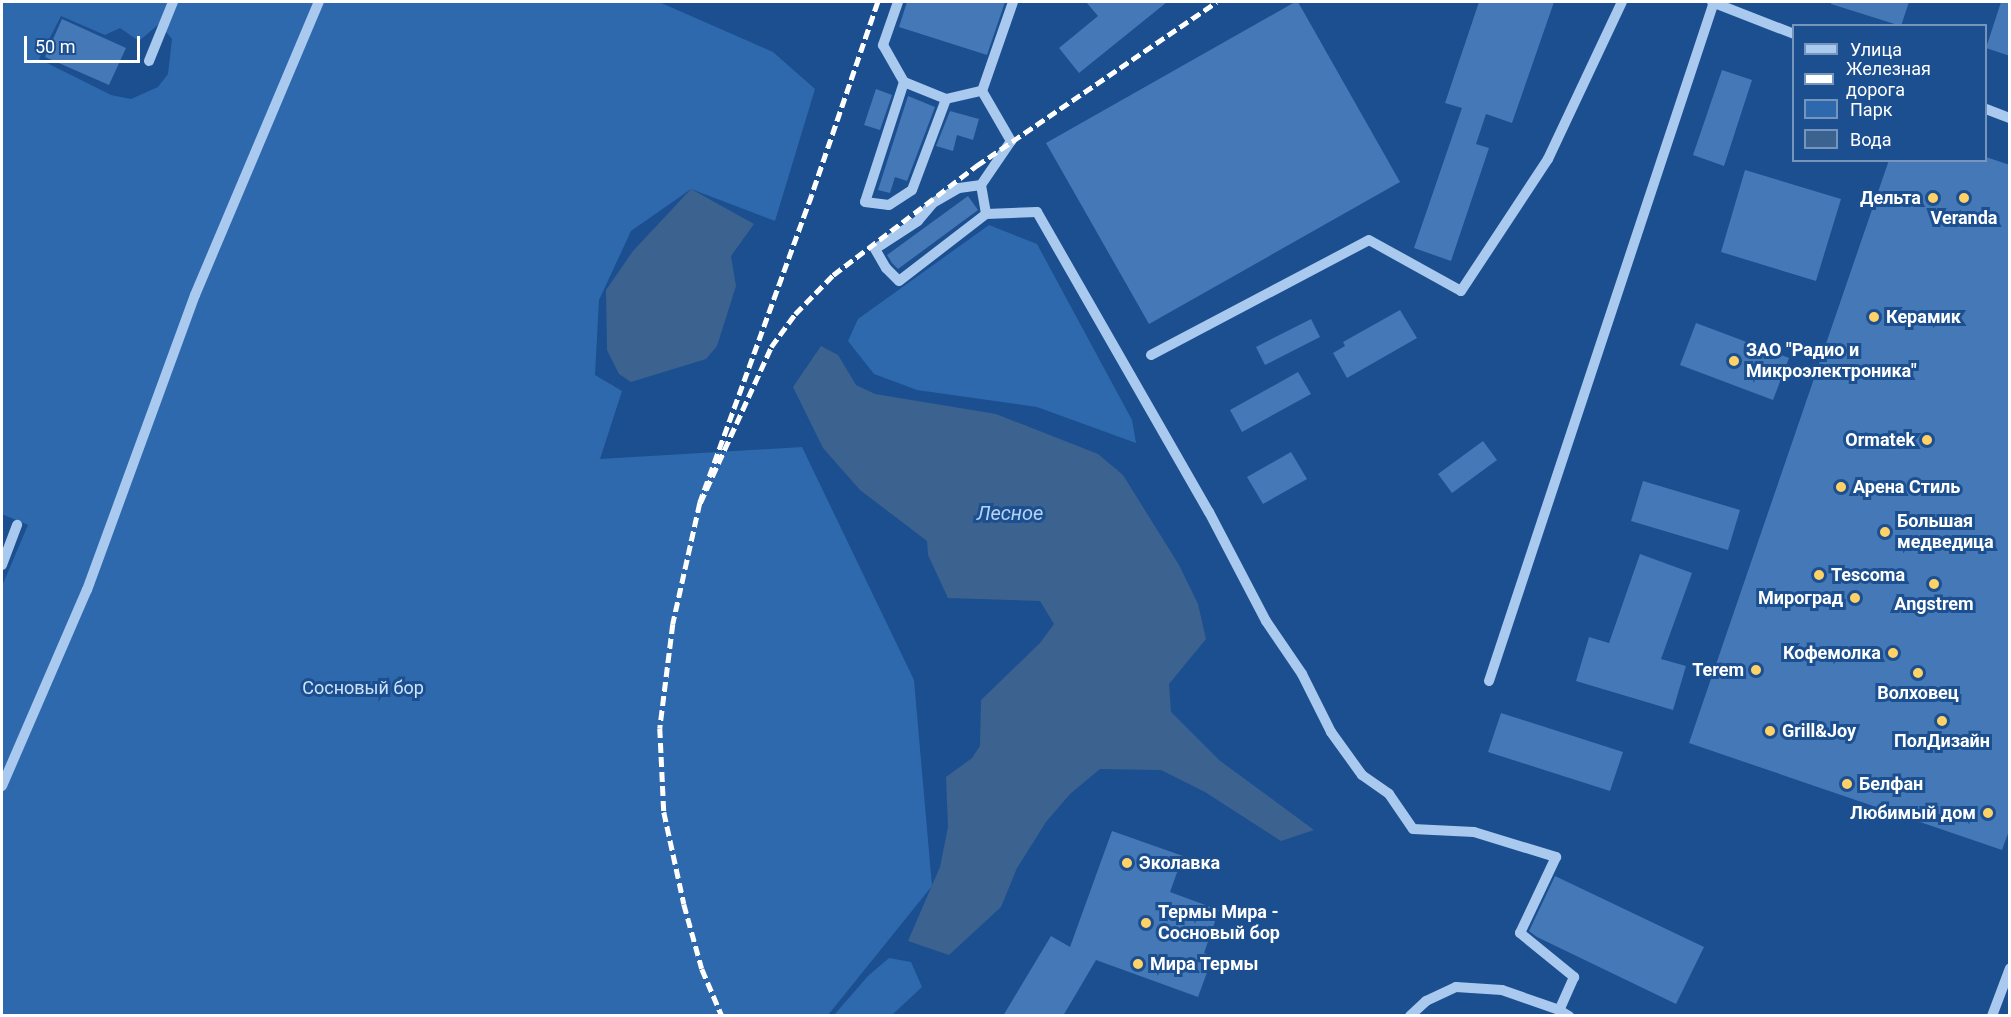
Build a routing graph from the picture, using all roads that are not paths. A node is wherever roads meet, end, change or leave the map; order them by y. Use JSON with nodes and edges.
{"nodes":[{"id":1,"x":173,"y":2,"type":"edge"},
{"id":2,"x":319,"y":2,"type":"edge"},
{"id":3,"x":898,"y":2,"type":"edge"},
{"id":4,"x":1013,"y":2,"type":"edge"},
{"id":5,"x":1622,"y":2,"type":"edge"},
{"id":6,"x":1713,"y":2,"type":"edge"},
{"id":7,"x":1734,"y":6,"type":"edge"},
{"id":8,"x":1792,"y":33,"type":"edge"},
{"id":9,"x":149,"y":61,"type":"dead end"},
{"id":10,"x":904,"y":82,"type":"junction"},
{"id":11,"x":982,"y":91,"type":"junction"},
{"id":12,"x":946,"y":99,"type":"junction"},
{"id":13,"x":1987,"y":109,"type":"edge"},
{"id":14,"x":2010,"y":118,"type":"edge"},
{"id":15,"x":981,"y":185,"type":"junction"},
{"id":16,"x":986,"y":214,"type":"junction"},
{"id":17,"x":1151,"y":355,"type":"dead end"},
{"id":18,"x":16,"y":525,"type":"dead end"},
{"id":19,"x":2,"y":565,"type":"edge"},
{"id":20,"x":1489,"y":681,"type":"dead end"},
{"id":21,"x":2,"y":786,"type":"edge"},
{"id":22,"x":2010,"y":968,"type":"edge"},
{"id":23,"x":1564,"y":1013,"type":"edge"},
{"id":24,"x":1410,"y":1016,"type":"edge"},
{"id":25,"x":1992,"y":1016,"type":"edge"}],
"edges":[{"from":1,"to":9,"type":"street"},
{"from":2,"to":21,"type":"street"},
{"from":3,"to":10,"type":"street"},
{"from":4,"to":11,"type":"street"},
{"from":5,"to":17,"type":"street"},
{"from":6,"to":7,"type":"street"},
{"from":6,"to":20,"type":"street"},
{"from":7,"to":8,"type":"street"},
{"from":10,"to":12,"type":"street"},
{"from":10,"to":12,"type":"street"},
{"from":11,"to":12,"type":"street"},
{"from":11,"to":15,"type":"street"},
{"from":13,"to":14,"type":"street"},
{"from":15,"to":16,"type":"street"},
{"from":15,"to":16,"type":"street"},
{"from":16,"to":23,"type":"street"},
{"from":18,"to":19,"type":"street"},
{"from":22,"to":25,"type":"street"},
{"from":23,"to":24,"type":"street"}]}
